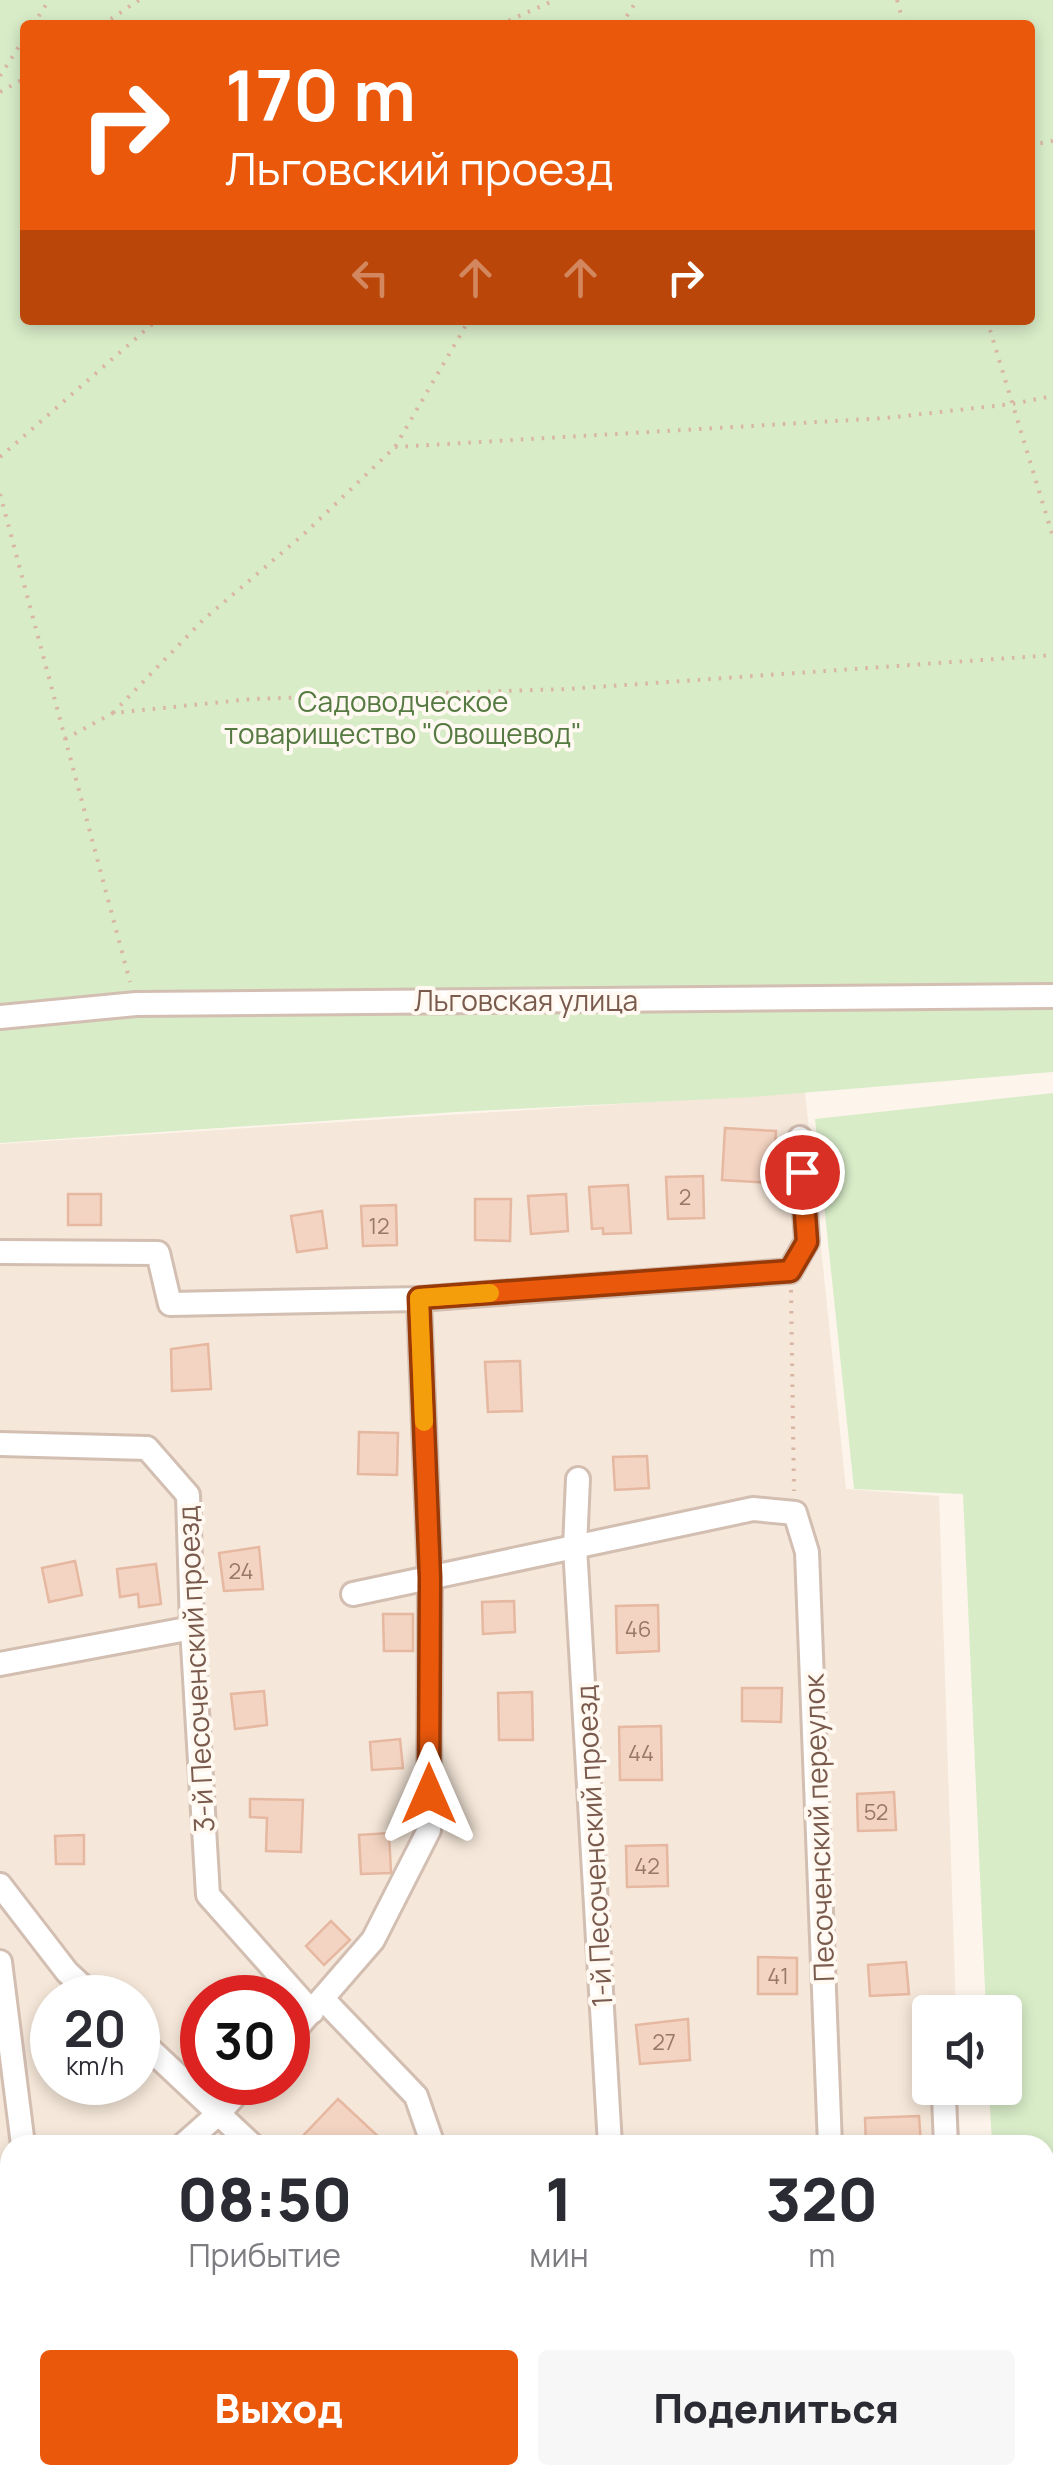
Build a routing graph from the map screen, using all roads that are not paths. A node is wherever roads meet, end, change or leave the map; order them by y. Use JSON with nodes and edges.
{"nodes":[{"id":1,"x":1053,"y":996,"type":"edge"},
{"id":2,"x":0,"y":1017,"type":"edge"},
{"id":3,"x":800,"y":1138,"type":"dead end"},
{"id":4,"x":0,"y":1252,"type":"edge"},
{"id":5,"x":419,"y":1298,"type":"junction"},
{"id":6,"x":0,"y":1444,"type":"edge"},
{"id":7,"x":578,"y":1479,"type":"dead end"},
{"id":8,"x":575,"y":1547,"type":"junction"},
{"id":9,"x":430,"y":1578,"type":"junction"},
{"id":10,"x":352,"y":1594,"type":"dead end"},
{"id":11,"x":192,"y":1628,"type":"junction"},
{"id":12,"x":0,"y":1664,"type":"edge"},
{"id":13,"x":0,"y":1884,"type":"edge"},
{"id":14,"x":0,"y":1962,"type":"edge"},
{"id":15,"x":70,"y":1975,"type":"edge"},
{"id":16,"x":317,"y":2005,"type":"junction"},
{"id":17,"x":310,"y":2013,"type":"edge"},
{"id":18,"x":160,"y":2059,"type":"edge"},
{"id":19,"x":226,"y":2105,"type":"edge"},
{"id":20,"x":944,"y":2105,"type":"edge"},
{"id":21,"x":218,"y":2114,"type":"junction"},
{"id":22,"x":22,"y":2135,"type":"edge"},
{"id":23,"x":195,"y":2135,"type":"edge"},
{"id":24,"x":241,"y":2135,"type":"edge"},
{"id":25,"x":430,"y":2135,"type":"edge"},
{"id":26,"x":609,"y":2135,"type":"edge"},
{"id":27,"x":830,"y":2135,"type":"edge"},
{"id":28,"x":946,"y":2135,"type":"edge"}],
"edges":[{"from":1,"to":2,"type":"street","name":"Льговская улица"},
{"from":3,"to":5,"type":"street"},
{"from":4,"to":5,"type":"street"},
{"from":5,"to":9,"type":"street"},
{"from":6,"to":11,"type":"street","name":"3-й Песоченский проезд"},
{"from":7,"to":8,"type":"street","name":"1-й Песоченский проезд"},
{"from":8,"to":9,"type":"street"},
{"from":8,"to":26,"type":"street","name":"1-й Песоченский проезд"},
{"from":8,"to":27,"type":"street","name":"Песоченский переулок"},
{"from":9,"to":10,"type":"street"},
{"from":9,"to":16,"type":"street"},
{"from":11,"to":12,"type":"street"},
{"from":11,"to":16,"type":"street","name":"3-й Песоченский проезд"},
{"from":13,"to":15,"type":"street"},
{"from":14,"to":22,"type":"street"},
{"from":16,"to":17,"type":"street"},
{"from":16,"to":25,"type":"street","name":"3-й Песоченский проезд"},
{"from":18,"to":21,"type":"street"},
{"from":19,"to":21,"type":"street"},
{"from":20,"to":28,"type":"street"},
{"from":21,"to":23,"type":"street"},
{"from":21,"to":24,"type":"street"}]}
